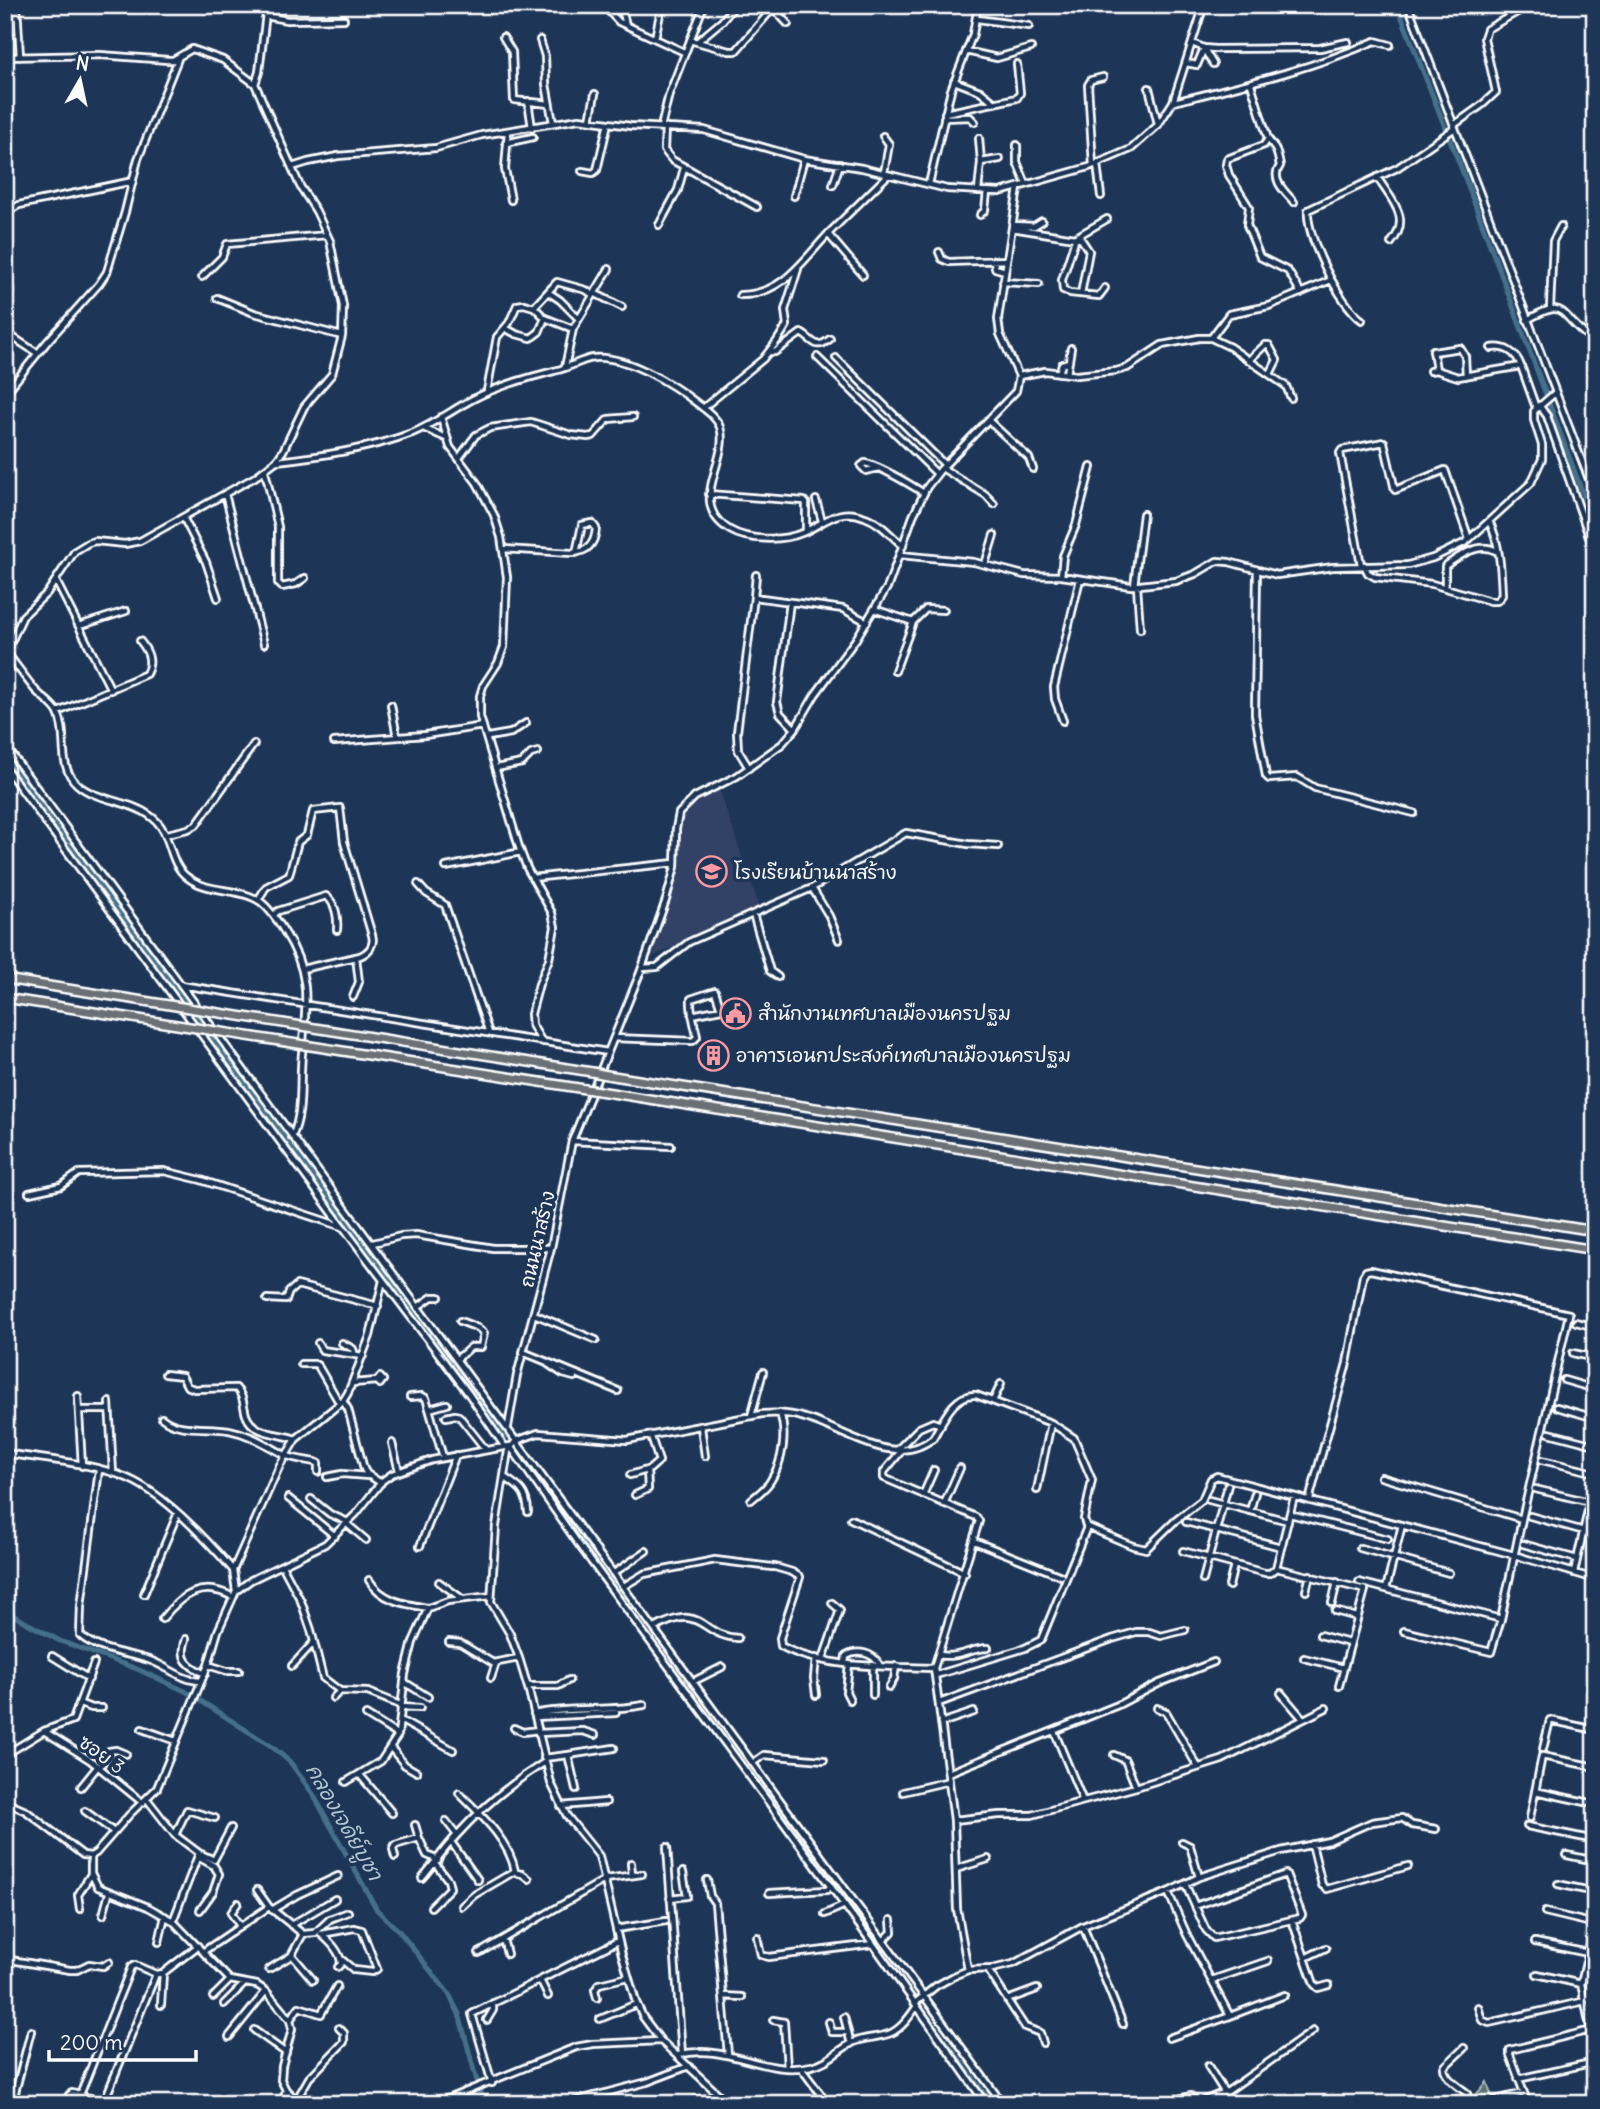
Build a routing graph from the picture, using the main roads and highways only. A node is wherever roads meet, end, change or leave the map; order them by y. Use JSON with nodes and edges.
{"nodes":[{"id":1,"x":5,"y":979,"type":"edge"},
{"id":2,"x":5,"y":998,"type":"edge"},
{"id":3,"x":1595,"y":1231,"type":"edge"},
{"id":4,"x":1595,"y":1250,"type":"edge"}],
"edges":[{"from":1,"to":3,"type":"highway","bridge":true},
{"from":2,"to":4,"type":"highway","bridge":true}]}
